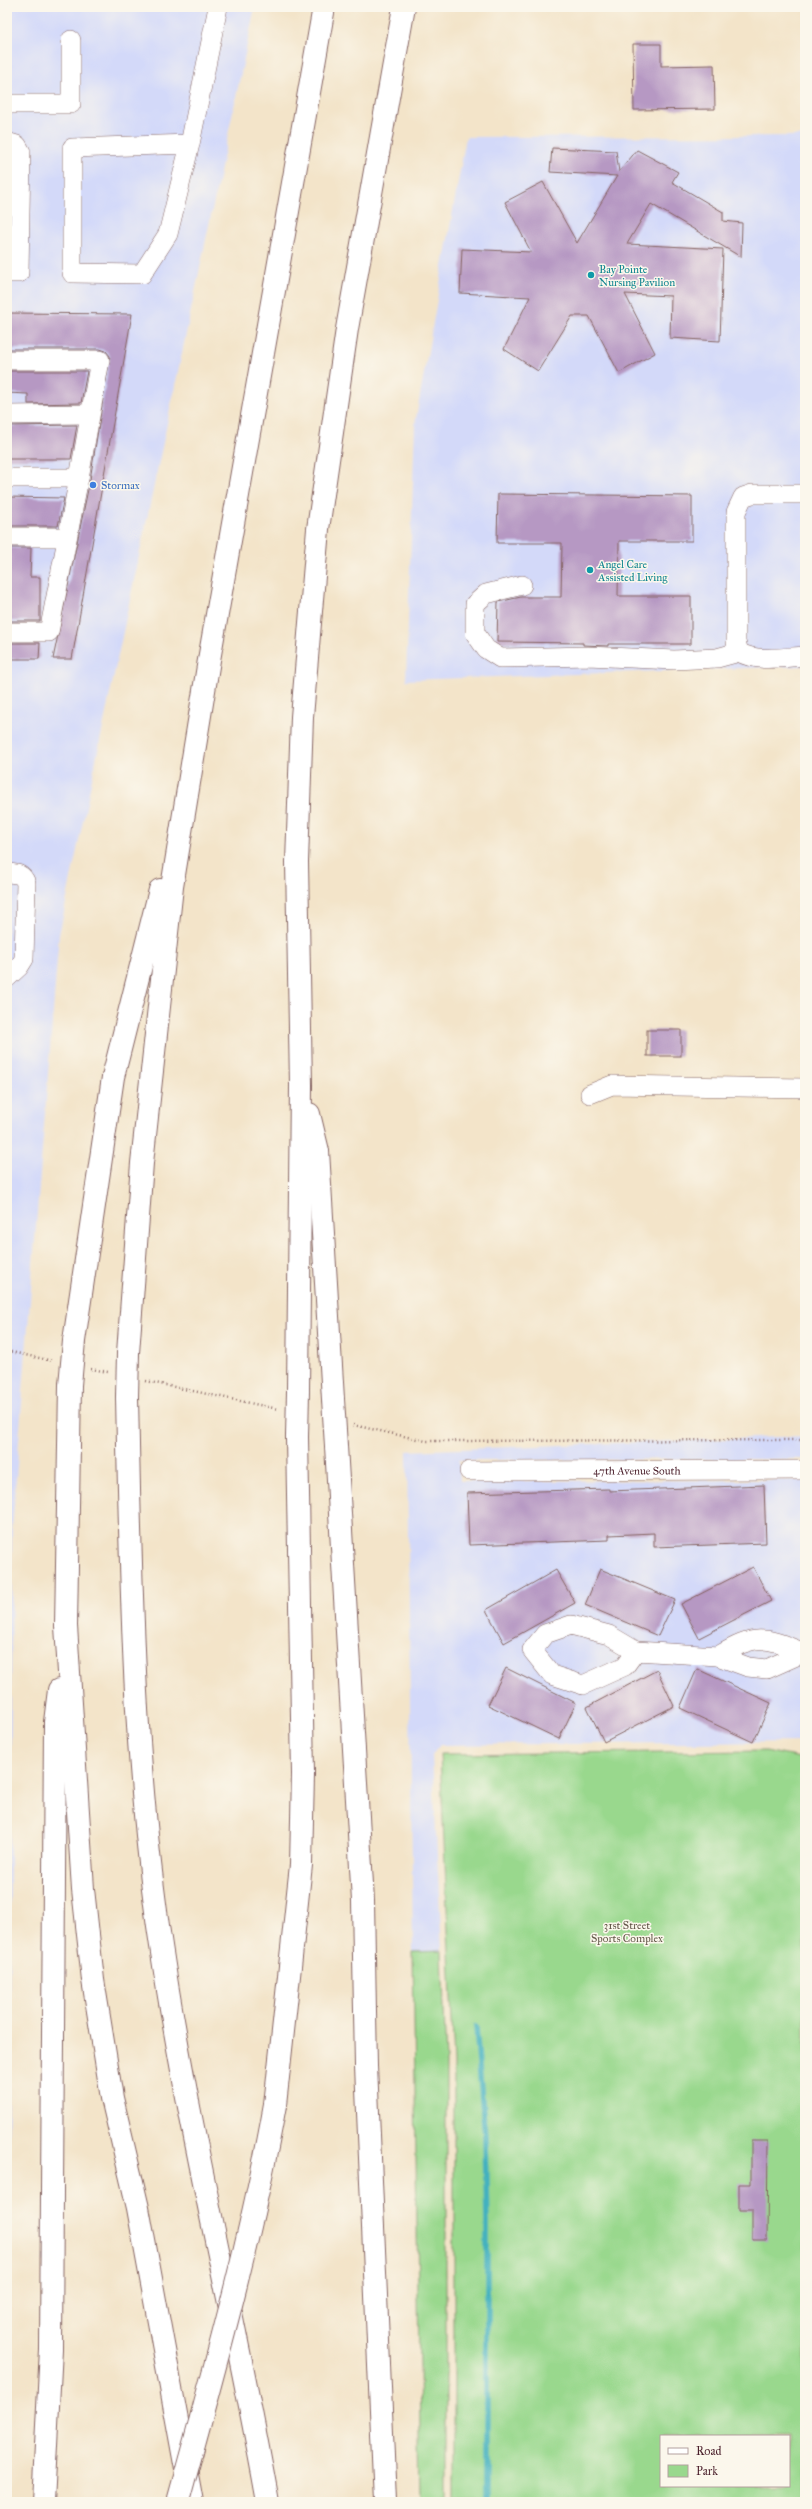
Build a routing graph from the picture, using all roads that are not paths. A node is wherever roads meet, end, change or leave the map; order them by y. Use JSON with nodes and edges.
{"nodes":[{"id":1,"x":218,"y":7,"type":"edge"},
{"id":2,"x":324,"y":7,"type":"edge"},
{"id":3,"x":404,"y":7,"type":"edge"},
{"id":4,"x":71,"y":40,"type":"dead end"},
{"id":5,"x":7,"y":104,"type":"edge"},
{"id":6,"x":7,"y":142,"type":"edge"},
{"id":7,"x":190,"y":144,"type":"junction"},
{"id":8,"x":7,"y":273,"type":"edge"},
{"id":9,"x":7,"y":360,"type":"edge"},
{"id":10,"x":90,"y":414,"type":"junction"},
{"id":11,"x":7,"y":415,"type":"edge"},
{"id":12,"x":7,"y":478,"type":"edge"},
{"id":13,"x":78,"y":478,"type":"junction"},
{"id":14,"x":805,"y":494,"type":"edge"},
{"id":15,"x":7,"y":537,"type":"edge"},
{"id":16,"x":67,"y":537,"type":"junction"},
{"id":17,"x":522,"y":585,"type":"dead end"},
{"id":18,"x":7,"y":632,"type":"edge"},
{"id":19,"x":739,"y":652,"type":"junction"},
{"id":20,"x":805,"y":656,"type":"edge"},
{"id":21,"x":191,"y":769,"type":"junction"},
{"id":22,"x":7,"y":873,"type":"edge"},
{"id":23,"x":7,"y":978,"type":"edge"},
{"id":24,"x":301,"y":1085,"type":"junction"},
{"id":25,"x":805,"y":1088,"type":"edge"},
{"id":26,"x":590,"y":1094,"type":"dead end"},
{"id":27,"x":805,"y":1470,"type":"edge"},
{"id":28,"x":469,"y":1471,"type":"dead end"},
{"id":29,"x":66,"y":1626,"type":"junction"},
{"id":30,"x":636,"y":1651,"type":"junction"},
{"id":31,"x":803,"y":1652,"type":"edge"},
{"id":32,"x":718,"y":1656,"type":"junction"},
{"id":33,"x":43,"y":2502,"type":"edge"},
{"id":34,"x":178,"y":2502,"type":"edge"},
{"id":35,"x":192,"y":2502,"type":"edge"},
{"id":36,"x":268,"y":2502,"type":"edge"},
{"id":37,"x":385,"y":2502,"type":"edge"}],
"edges":[{"from":1,"to":7,"type":"street"},
{"from":2,"to":21,"type":"highway"},
{"from":3,"to":24,"type":"highway"},
{"from":4,"to":5,"type":"street"},
{"from":6,"to":8,"type":"street"},
{"from":7,"to":7,"type":"street"},
{"from":9,"to":10,"type":"street"},
{"from":10,"to":11,"type":"street"},
{"from":10,"to":13,"type":"street"},
{"from":12,"to":13,"type":"street"},
{"from":13,"to":16,"type":"street"},
{"from":14,"to":19,"type":"street"},
{"from":15,"to":16,"type":"street"},
{"from":16,"to":18,"type":"street"},
{"from":17,"to":19,"type":"street"},
{"from":19,"to":20,"type":"street"},
{"from":21,"to":29,"type":"highway","bridge":true},
{"from":21,"to":36,"type":"highway","bridge":true},
{"from":22,"to":23,"type":"street"},
{"from":24,"to":34,"type":"highway","bridge":true},
{"from":24,"to":37,"type":"highway","bridge":true},
{"from":25,"to":26,"type":"street"},
{"from":27,"to":28,"type":"street","name":"47th Avenue South"},
{"from":29,"to":33,"type":"highway"},
{"from":29,"to":35,"type":"highway"},
{"from":30,"to":30,"type":"street"},
{"from":30,"to":32,"type":"street"},
{"from":31,"to":32,"type":"street"},
{"from":31,"to":32,"type":"street"}]}
